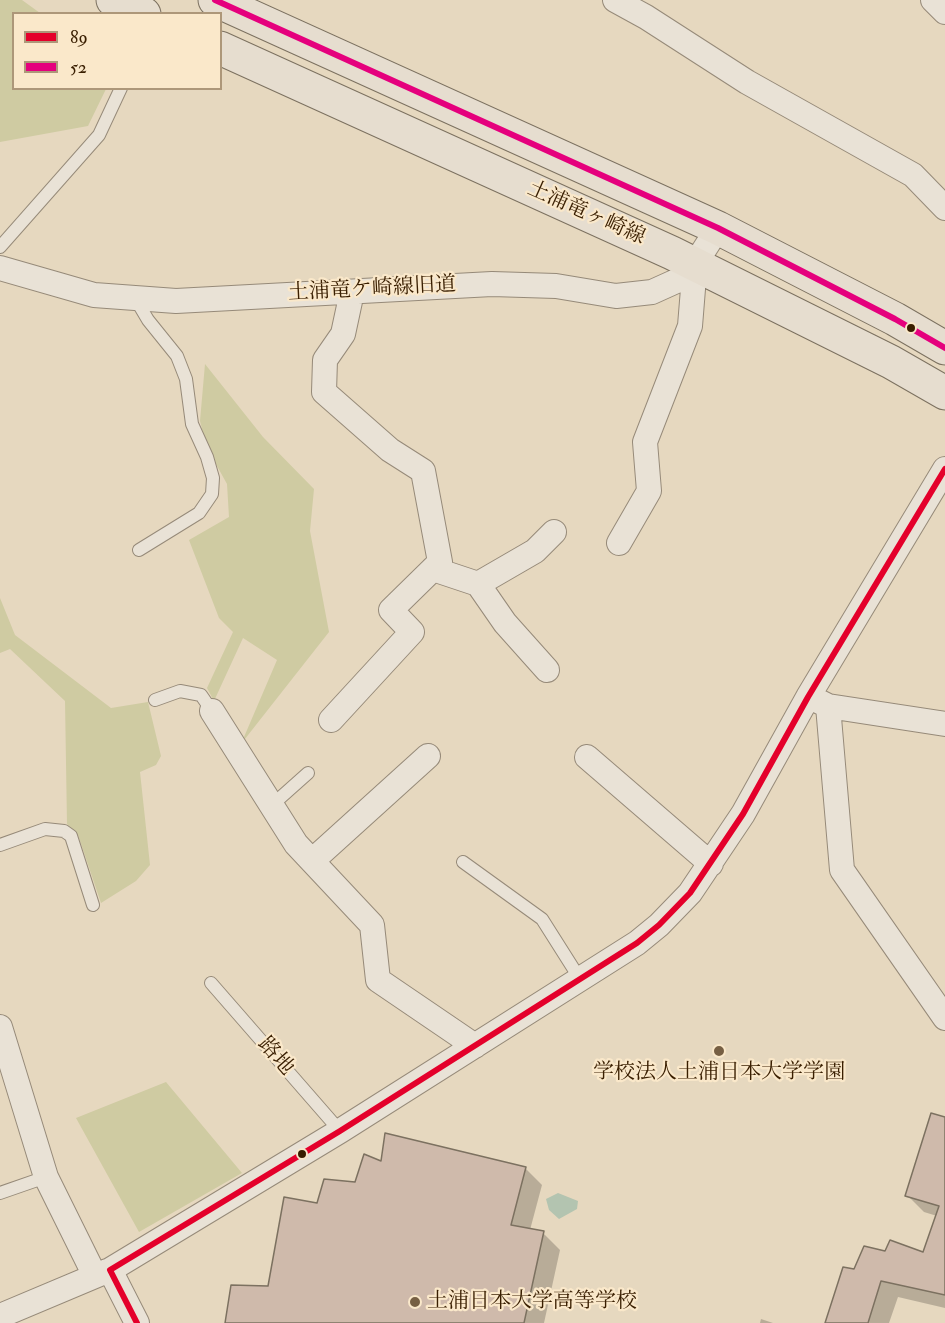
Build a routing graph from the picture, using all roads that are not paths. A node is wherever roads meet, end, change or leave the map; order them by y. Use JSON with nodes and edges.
{"nodes":[{"id":1,"x":113,"y":0,"type":"edge"},
{"id":2,"x":215,"y":0,"type":"edge"},
{"id":3,"x":615,"y":0,"type":"edge"},
{"id":4,"x":933,"y":0,"type":"edge"},
{"id":5,"x":140,"y":12,"type":"edge"},
{"id":6,"x":945,"y":12,"type":"edge"},
{"id":7,"x":222,"y":49,"type":"edge"},
{"id":8,"x":120,"y":90,"type":"edge"},
{"id":9,"x":945,"y":208,"type":"edge"},
{"id":10,"x":718,"y":228,"type":"junction"},
{"id":11,"x":0,"y":247,"type":"edge"},
{"id":12,"x":695,"y":264,"type":"junction"},
{"id":13,"x":0,"y":267,"type":"edge"},
{"id":14,"x":352,"y":292,"type":"junction"},
{"id":15,"x":135,"y":298,"type":"junction"},
{"id":16,"x":945,"y":348,"type":"edge"},
{"id":17,"x":945,"y":393,"type":"edge"},
{"id":18,"x":945,"y":469,"type":"edge"},
{"id":19,"x":554,"y":532,"type":"dead end"},
{"id":20,"x":619,"y":543,"type":"dead end"},
{"id":21,"x":139,"y":550,"type":"dead end"},
{"id":22,"x":433,"y":569,"type":"junction"},
{"id":23,"x":477,"y":584,"type":"junction"},
{"id":24,"x":547,"y":670,"type":"dead end"},
{"id":25,"x":155,"y":700,"type":"dead end"},
{"id":26,"x":818,"y":701,"type":"junction"},
{"id":27,"x":212,"y":711,"type":"joint"},
{"id":28,"x":331,"y":720,"type":"dead end"},
{"id":29,"x":945,"y":724,"type":"edge"},
{"id":30,"x":428,"y":756,"type":"dead end"},
{"id":31,"x":587,"y":757,"type":"dead end"},
{"id":32,"x":308,"y":773,"type":"dead end"},
{"id":33,"x":271,"y":806,"type":"junction"},
{"id":34,"x":0,"y":845,"type":"edge"},
{"id":35,"x":312,"y":861,"type":"junction"},
{"id":36,"x":463,"y":862,"type":"dead end"},
{"id":37,"x":711,"y":864,"type":"junction"},
{"id":38,"x":93,"y":904,"type":"dead end"},
{"id":39,"x":580,"y":979,"type":"junction"},
{"id":40,"x":211,"y":983,"type":"dead end"},
{"id":41,"x":942,"y":1005,"type":"edge"},
{"id":42,"x":0,"y":1027,"type":"edge"},
{"id":43,"x":475,"y":1046,"type":"junction"},
{"id":44,"x":7,"y":1079,"type":"edge"},
{"id":45,"x":340,"y":1131,"type":"junction"},
{"id":46,"x":46,"y":1177,"type":"junction"},
{"id":47,"x":0,"y":1193,"type":"edge"},
{"id":48,"x":102,"y":1272,"type":"junction"},
{"id":49,"x":0,"y":1316,"type":"edge"},
{"id":50,"x":137,"y":1323,"type":"edge"}],
"edges":[{"from":1,"to":5,"type":"main road"},
{"from":2,"to":10,"type":"main road","name":"土浦竜ヶ崎線"},
{"from":3,"to":9,"type":"street"},
{"from":4,"to":6,"type":"street"},
{"from":7,"to":12,"type":"main road","name":"土浦竜ヶ崎線"},
{"from":8,"to":11,"type":"lane"},
{"from":10,"to":12,"type":"street","name":"土浦竜ケ崎線旧道"},
{"from":10,"to":16,"type":"main road","name":"土浦竜ヶ崎線"},
{"from":12,"to":14,"type":"street","name":"土浦竜ケ崎線旧道"},
{"from":12,"to":17,"type":"main road","name":"土浦竜ヶ崎線"},
{"from":12,"to":20,"type":"street"},
{"from":13,"to":15,"type":"street","name":"土浦竜ケ崎線旧道"},
{"from":14,"to":15,"type":"street","name":"土浦竜ケ崎線旧道"},
{"from":14,"to":22,"type":"street"},
{"from":15,"to":21,"type":"lane"},
{"from":18,"to":26,"type":"street"},
{"from":19,"to":23,"type":"street"},
{"from":22,"to":23,"type":"street"},
{"from":22,"to":28,"type":"street"},
{"from":23,"to":24,"type":"street"},
{"from":25,"to":27,"type":"lane"},
{"from":26,"to":29,"type":"street"},
{"from":26,"to":37,"type":"street"},
{"from":26,"to":41,"type":"street"},
{"from":27,"to":33,"type":"street"},
{"from":30,"to":35,"type":"street"},
{"from":31,"to":37,"type":"street"},
{"from":32,"to":33,"type":"lane"},
{"from":33,"to":35,"type":"street"},
{"from":34,"to":38,"type":"lane"},
{"from":35,"to":43,"type":"street"},
{"from":36,"to":39,"type":"lane"},
{"from":37,"to":39,"type":"street"},
{"from":39,"to":43,"type":"street"},
{"from":40,"to":45,"type":"lane","name":"路地"},
{"from":42,"to":44,"type":"street"},
{"from":43,"to":45,"type":"street"},
{"from":44,"to":46,"type":"street"},
{"from":45,"to":48,"type":"street"},
{"from":46,"to":47,"type":"lane"},
{"from":46,"to":48,"type":"street"},
{"from":48,"to":49,"type":"street"},
{"from":48,"to":50,"type":"street"}]}
